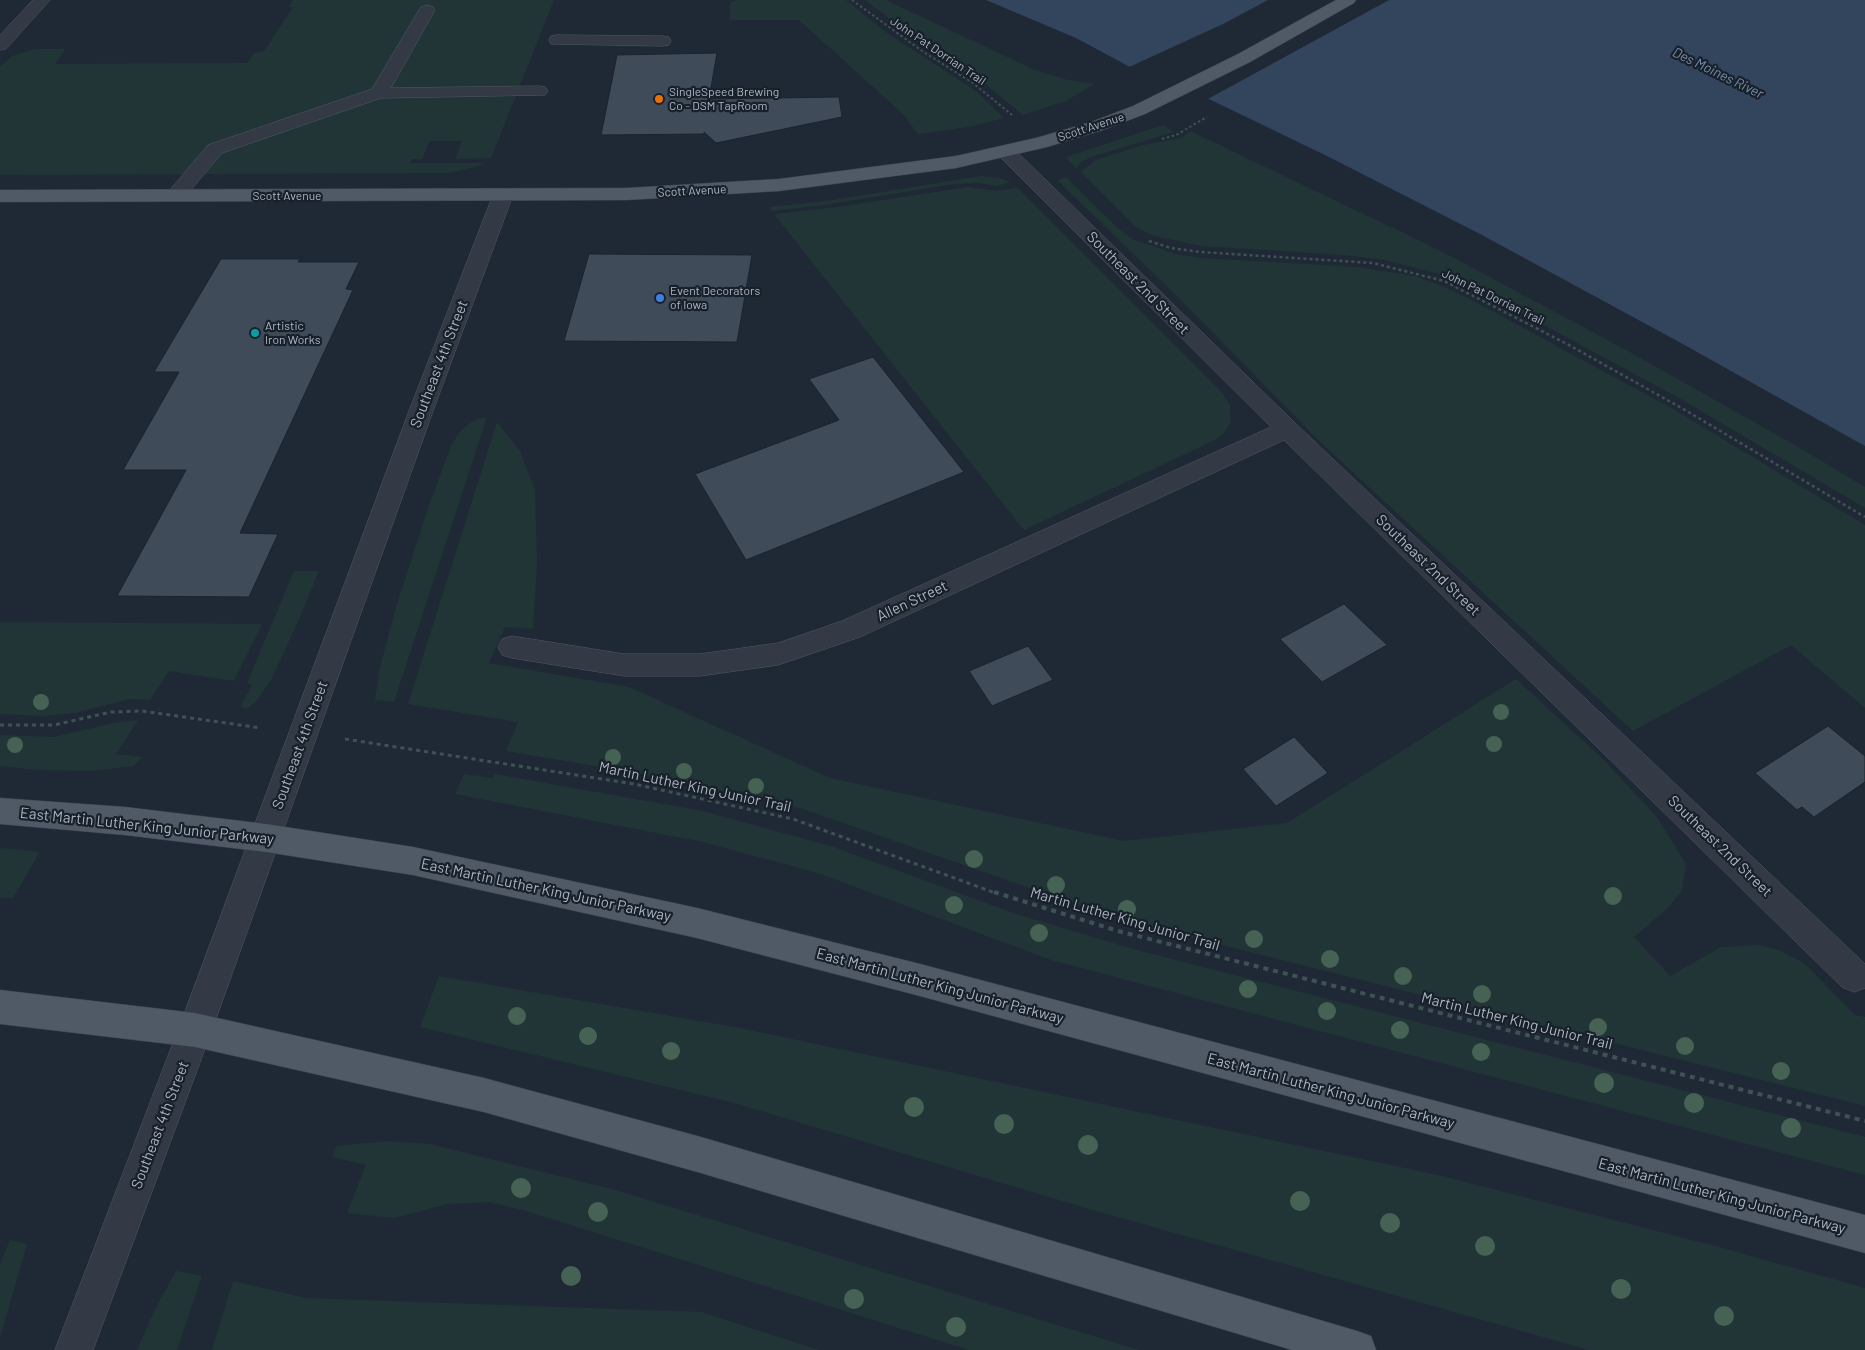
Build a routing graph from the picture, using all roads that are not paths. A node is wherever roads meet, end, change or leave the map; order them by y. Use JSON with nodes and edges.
{"nodes":[{"id":1,"x":42,"y":0,"type":"edge"},
{"id":2,"x":1348,"y":0,"type":"edge"},
{"id":3,"x":427,"y":10,"type":"dead end"},
{"id":4,"x":557,"y":40,"type":"dead end"},
{"id":5,"x":663,"y":41,"type":"dead end"},
{"id":6,"x":0,"y":45,"type":"edge"},
{"id":7,"x":540,"y":90,"type":"dead end"},
{"id":8,"x":379,"y":93,"type":"junction"},
{"id":9,"x":1006,"y":152,"type":"junction"},
{"id":10,"x":176,"y":195,"type":"junction"},
{"id":11,"x":504,"y":195,"type":"junction"},
{"id":12,"x":0,"y":196,"type":"edge"},
{"id":13,"x":1287,"y":429,"type":"junction"},
{"id":14,"x":512,"y":647,"type":"dead end"},
{"id":15,"x":0,"y":811,"type":"edge"},
{"id":16,"x":266,"y":838,"type":"junction"},
{"id":17,"x":1854,"y":976,"type":"dead end"},
{"id":18,"x":0,"y":1007,"type":"edge"},
{"id":19,"x":195,"y":1030,"type":"junction"},
{"id":20,"x":1865,"y":1234,"type":"edge"},
{"id":21,"x":74,"y":1350,"type":"edge"},
{"id":22,"x":1357,"y":1350,"type":"edge"}],
"edges":[{"from":1,"to":6,"type":"street"},
{"from":2,"to":9,"type":"main road","name":"Scott Avenue"},
{"from":3,"to":8,"type":"street"},
{"from":4,"to":5,"type":"street"},
{"from":7,"to":8,"type":"street"},
{"from":8,"to":10,"type":"street"},
{"from":9,"to":11,"type":"main road","name":"Scott Avenue"},
{"from":9,"to":13,"type":"street","name":"Southeast 2nd Street"},
{"from":10,"to":11,"type":"main road","name":"Scott Avenue"},
{"from":10,"to":12,"type":"main road","name":"Scott Avenue"},
{"from":11,"to":16,"type":"street","name":"Southeast 4th Street"},
{"from":13,"to":14,"type":"street","name":"Allen Street"},
{"from":13,"to":17,"type":"street","name":"Southeast 2nd Street"},
{"from":15,"to":16,"type":"main road","name":"East Martin Luther King Junior Parkway"},
{"from":16,"to":19,"type":"street","name":"Southeast 4th Street"},
{"from":16,"to":20,"type":"main road","name":"East Martin Luther King Junior Parkway"},
{"from":18,"to":19,"type":"main road"},
{"from":19,"to":21,"type":"street","name":"Southeast 4th Street"},
{"from":19,"to":22,"type":"main road"}]}
